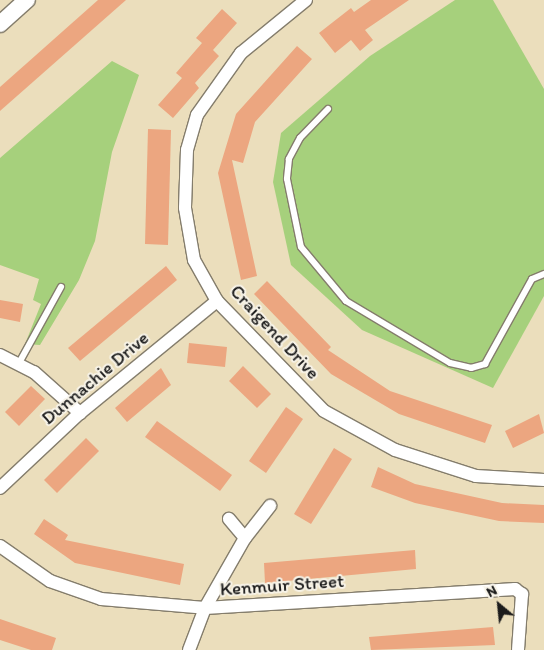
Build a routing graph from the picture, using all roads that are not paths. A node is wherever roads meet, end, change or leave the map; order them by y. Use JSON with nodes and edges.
{"nodes":[{"id":1,"x":27,"y":0,"type":"edge"},
{"id":2,"x":306,"y":0,"type":"edge"},
{"id":3,"x":0,"y":24,"type":"edge"},
{"id":4,"x":328,"y":109,"type":"dead end"},
{"id":5,"x":544,"y":274,"type":"edge"},
{"id":6,"x":61,"y":287,"type":"dead end"},
{"id":7,"x":217,"y":300,"type":"junction"},
{"id":8,"x":0,"y":355,"type":"edge"},
{"id":9,"x":19,"y":363,"type":"junction"},
{"id":10,"x":80,"y":414,"type":"junction"},
{"id":11,"x":544,"y":480,"type":"edge"},
{"id":12,"x":0,"y":488,"type":"edge"},
{"id":13,"x":270,"y":506,"type":"dead end"},
{"id":14,"x":229,"y":519,"type":"dead end"},
{"id":15,"x":245,"y":538,"type":"junction"},
{"id":16,"x":0,"y":546,"type":"edge"},
{"id":17,"x":205,"y":608,"type":"junction"},
{"id":18,"x":189,"y":650,"type":"edge"},
{"id":19,"x":518,"y":650,"type":"edge"}],
"edges":[{"from":1,"to":3,"type":"street"},
{"from":2,"to":7,"type":"street","name":"Craigend Drive"},
{"from":4,"to":5,"type":"lane"},
{"from":6,"to":9,"type":"lane"},
{"from":7,"to":10,"type":"street","name":"Dunnachie Drive"},
{"from":7,"to":11,"type":"street","name":"Craigend Drive"},
{"from":8,"to":9,"type":"street"},
{"from":9,"to":10,"type":"street"},
{"from":10,"to":12,"type":"street","name":"Dunnachie Drive"},
{"from":13,"to":15,"type":"street"},
{"from":14,"to":15,"type":"street"},
{"from":15,"to":17,"type":"street"},
{"from":16,"to":17,"type":"street","name":"Kenmuir Street"},
{"from":17,"to":18,"type":"street"},
{"from":17,"to":19,"type":"street","name":"Kenmuir Street"}]}
